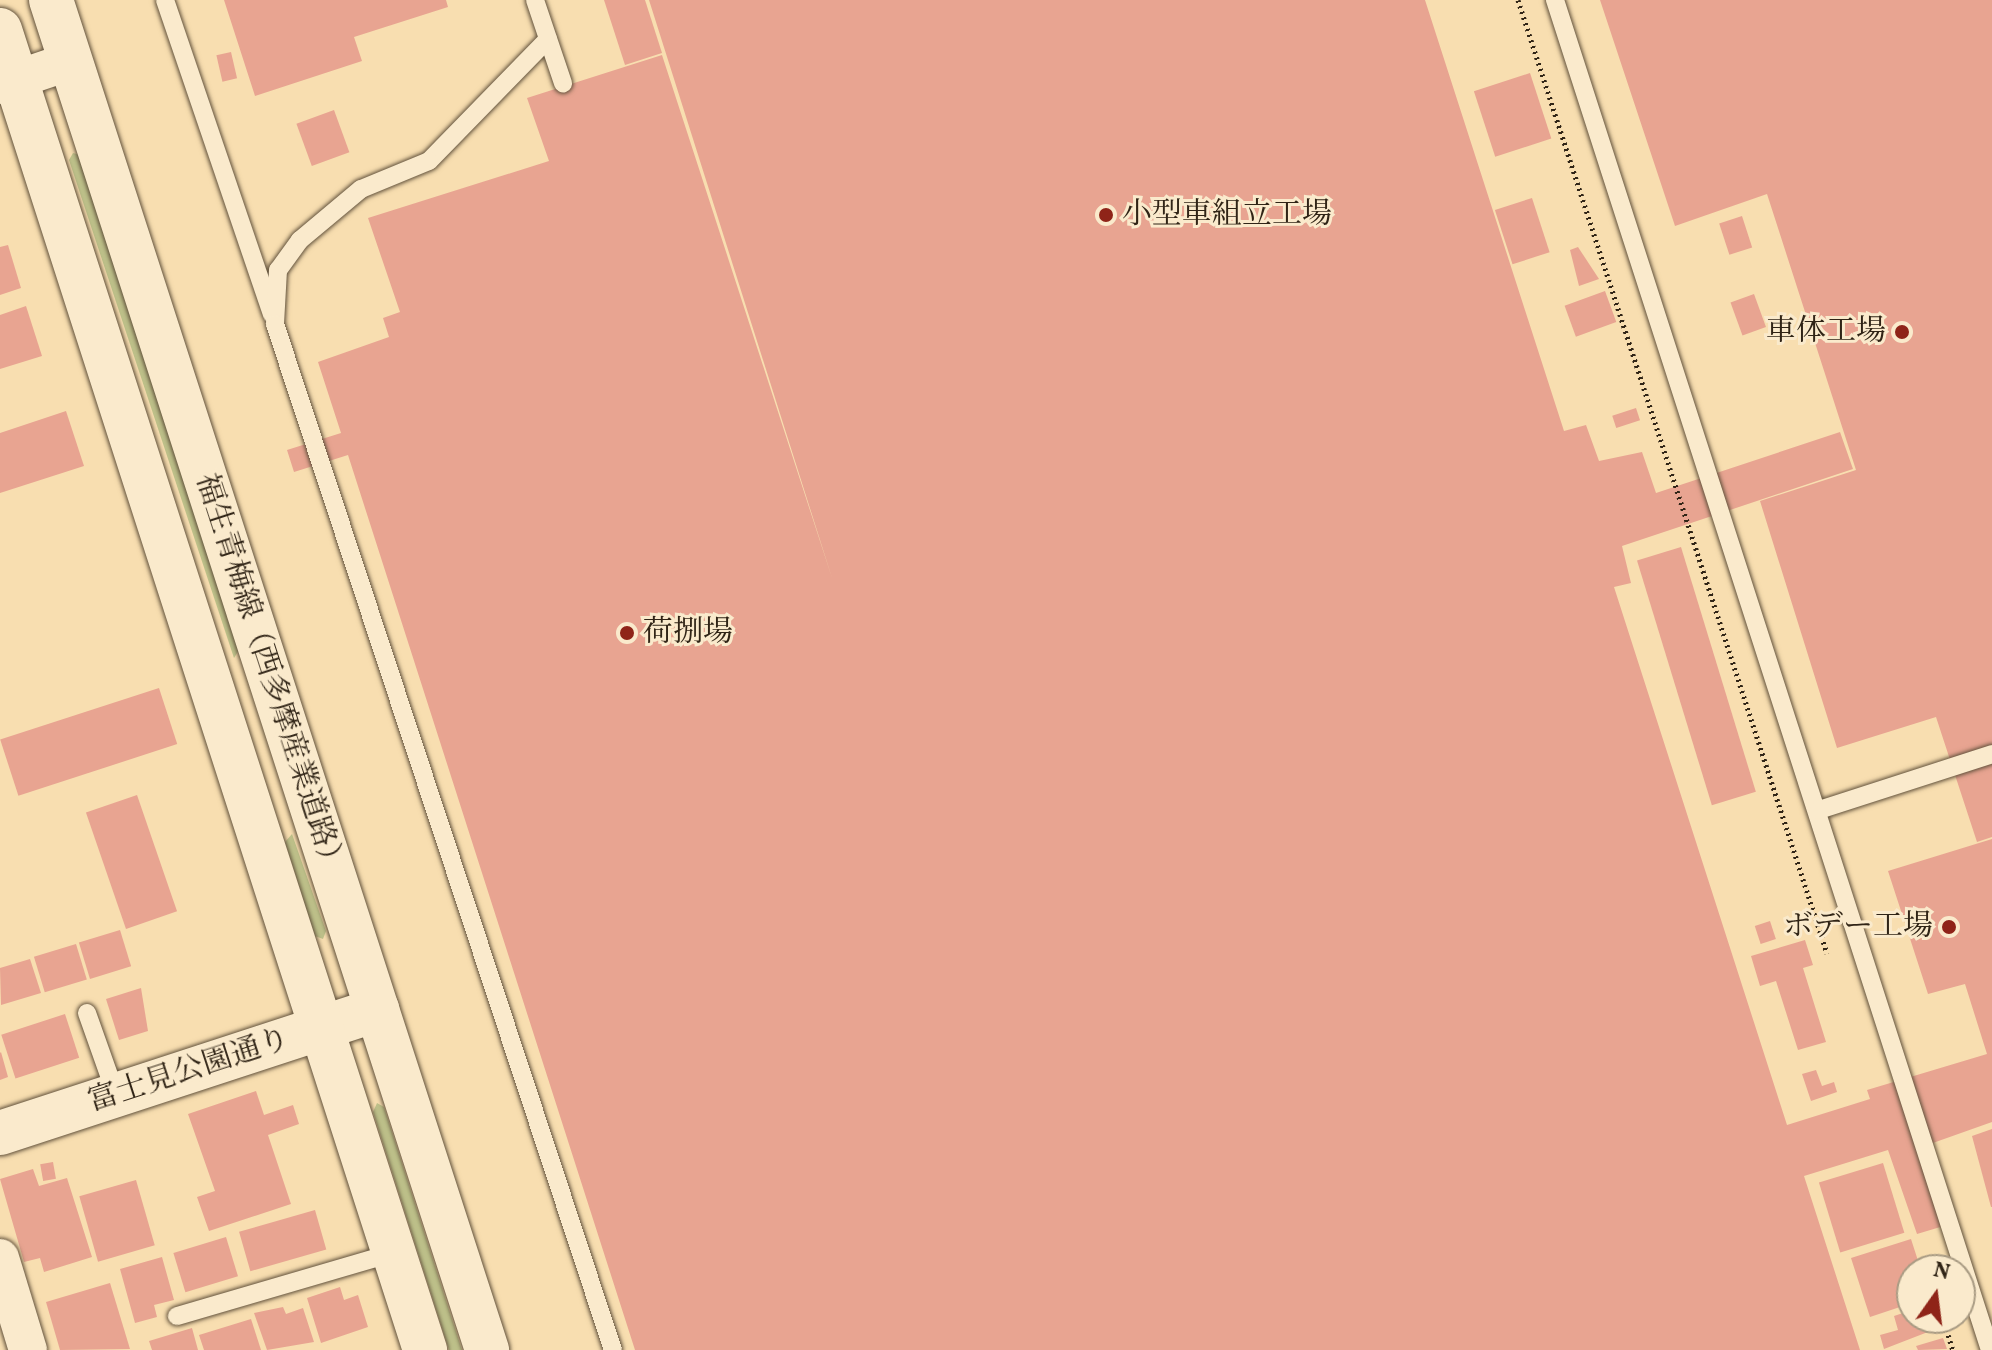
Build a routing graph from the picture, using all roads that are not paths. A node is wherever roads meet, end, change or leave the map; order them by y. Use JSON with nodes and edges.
{"nodes":[{"id":1,"x":51,"y":0,"type":"edge"},
{"id":2,"x":165,"y":0,"type":"edge"},
{"id":3,"x":535,"y":0,"type":"edge"},
{"id":4,"x":1555,"y":0,"type":"edge"},
{"id":5,"x":0,"y":30,"type":"edge"},
{"id":6,"x":548,"y":39,"type":"junction"},
{"id":7,"x":71,"y":61,"type":"junction"},
{"id":8,"x":8,"y":83,"type":"edge"},
{"id":9,"x":563,"y":83,"type":"dead end"},
{"id":10,"x":275,"y":324,"type":"junction"},
{"id":11,"x":1992,"y":754,"type":"edge"},
{"id":12,"x":1819,"y":810,"type":"junction"},
{"id":13,"x":377,"y":1010,"type":"junction"},
{"id":14,"x":87,"y":1013,"type":"dead end"},
{"id":15,"x":322,"y":1028,"type":"junction"},
{"id":16,"x":116,"y":1095,"type":"junction"},
{"id":17,"x":0,"y":1133,"type":"edge"},
{"id":18,"x":393,"y":1253,"type":"junction"},
{"id":19,"x":0,"y":1258,"type":"edge"},
{"id":20,"x":177,"y":1316,"type":"dead end"},
{"id":21,"x":28,"y":1350,"type":"edge"},
{"id":22,"x":425,"y":1350,"type":"edge"},
{"id":23,"x":487,"y":1350,"type":"edge"},
{"id":24,"x":613,"y":1350,"type":"edge"},
{"id":25,"x":1990,"y":1350,"type":"edge"}],
"edges":[{"from":1,"to":7,"type":"main road","name":"福生青梅線（西多摩産業道路）"},
{"from":2,"to":10,"type":"lane"},
{"from":3,"to":6,"type":"lane"},
{"from":4,"to":12,"type":"lane"},
{"from":5,"to":8,"type":"main road","name":"福生青梅線（西多摩産業道路）"},
{"from":6,"to":9,"type":"lane"},
{"from":6,"to":10,"type":"lane"},
{"from":7,"to":8,"type":"street"},
{"from":7,"to":13,"type":"main road","name":"福生青梅線（西多摩産業道路）"},
{"from":8,"to":15,"type":"main road","name":"福生青梅線（西多摩産業道路）"},
{"from":10,"to":24,"type":"lane"},
{"from":11,"to":12,"type":"lane"},
{"from":12,"to":25,"type":"lane"},
{"from":13,"to":15,"type":"main road","name":"富士見公園通り"},
{"from":13,"to":23,"type":"main road","name":"福生青梅線（西多摩産業道路）"},
{"from":14,"to":16,"type":"lane"},
{"from":15,"to":16,"type":"main road","name":"富士見公園通り"},
{"from":15,"to":18,"type":"main road","name":"福生青梅線（西多摩産業道路）"},
{"from":16,"to":17,"type":"main road","name":"富士見公園通り"},
{"from":18,"to":20,"type":"lane"},
{"from":18,"to":22,"type":"main road","name":"福生青梅線（西多摩産業道路）"},
{"from":19,"to":21,"type":"street"}]}
